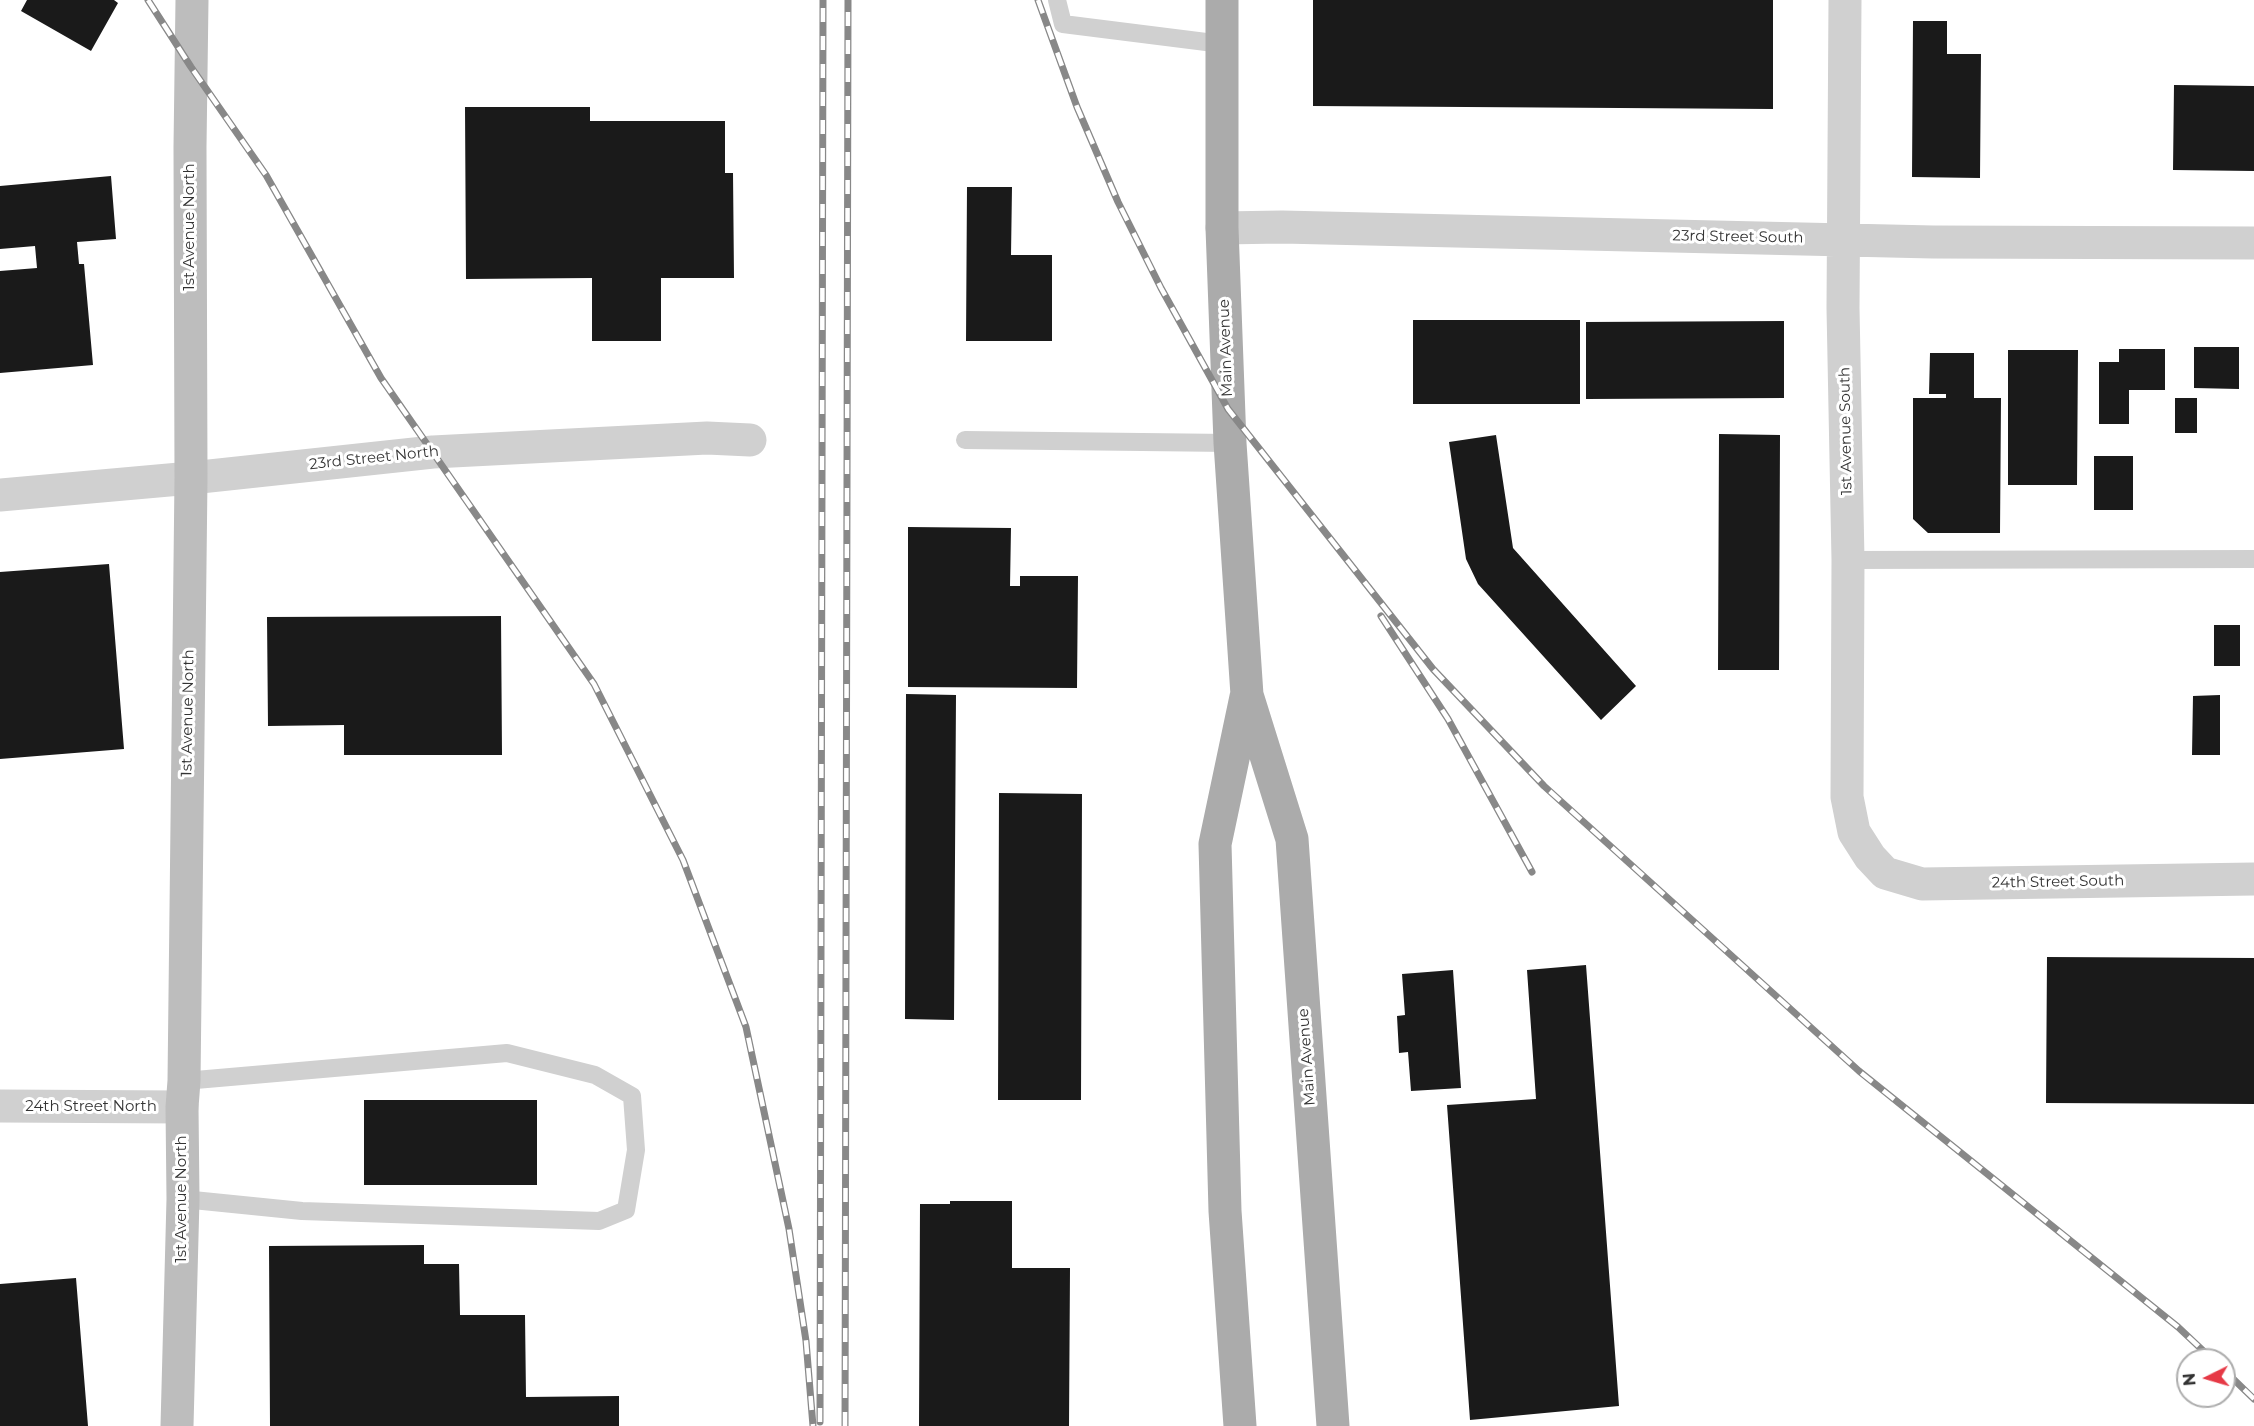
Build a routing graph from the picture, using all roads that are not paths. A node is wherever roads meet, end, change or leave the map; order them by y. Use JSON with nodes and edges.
{"nodes":[{"id":1,"x":192,"y":0,"type":"edge"},
{"id":2,"x":1057,"y":0,"type":"edge"},
{"id":3,"x":1222,"y":0,"type":"edge"},
{"id":4,"x":1845,"y":0,"type":"edge"},
{"id":5,"x":1222,"y":45,"type":"junction"},
{"id":6,"x":1222,"y":228,"type":"junction"},
{"id":7,"x":1843,"y":240,"type":"junction"},
{"id":8,"x":2254,"y":243,"type":"edge"},
{"id":9,"x":750,"y":440,"type":"dead end"},
{"id":10,"x":965,"y":440,"type":"dead end"},
{"id":11,"x":1230,"y":443,"type":"junction"},
{"id":12,"x":191,"y":478,"type":"junction"},
{"id":13,"x":0,"y":495,"type":"edge"},
{"id":14,"x":2254,"y":559,"type":"edge"},
{"id":15,"x":1848,"y":560,"type":"junction"},
{"id":16,"x":1247,"y":695,"type":"junction"},
{"id":17,"x":1870,"y":857,"type":"joint"},
{"id":18,"x":2254,"y":879,"type":"edge"},
{"id":19,"x":183,"y":1094,"type":"junction"},
{"id":20,"x":0,"y":1106,"type":"edge"},
{"id":21,"x":183,"y":1200,"type":"junction"},
{"id":22,"x":1236,"y":1355,"type":"junction"},
{"id":23,"x":1334,"y":1421,"type":"edge"},
{"id":24,"x":177,"y":1426,"type":"edge"},
{"id":25,"x":1217,"y":1426,"type":"edge"},
{"id":26,"x":1240,"y":1426,"type":"edge"}],
"edges":[{"from":1,"to":12,"type":"street","name":"1st Avenue North"},
{"from":2,"to":5,"type":"lane"},
{"from":3,"to":5,"type":"main road","name":"Main Avenue"},
{"from":4,"to":7,"type":"street","name":"1st Avenue South"},
{"from":5,"to":6,"type":"main road","name":"Main Avenue"},
{"from":6,"to":7,"type":"street","name":"23rd Street South"},
{"from":6,"to":11,"type":"main road","name":"Main Avenue"},
{"from":7,"to":8,"type":"street","name":"23rd Street South"},
{"from":7,"to":15,"type":"street","name":"1st Avenue South"},
{"from":9,"to":12,"type":"street","name":"23rd Street North"},
{"from":10,"to":11,"type":"lane"},
{"from":11,"to":16,"type":"main road","name":"Main Avenue"},
{"from":12,"to":13,"type":"street","name":"23rd Street North"},
{"from":12,"to":19,"type":"street","name":"1st Avenue North"},
{"from":14,"to":15,"type":"lane"},
{"from":15,"to":17,"type":"street","name":"1st Avenue South"},
{"from":16,"to":22,"type":"main road","name":"Main Avenue"},
{"from":16,"to":23,"type":"main road","name":"Main Avenue"},
{"from":17,"to":18,"type":"street","name":"24th Street South"},
{"from":19,"to":20,"type":"street","name":"24th Street North"},
{"from":19,"to":21,"type":"street","name":"1st Avenue North"},
{"from":19,"to":21,"type":"lane"},
{"from":21,"to":24,"type":"street","name":"1st Avenue North"},
{"from":22,"to":25,"type":"main road"},
{"from":22,"to":26,"type":"main road","name":"Main Avenue"}]}
